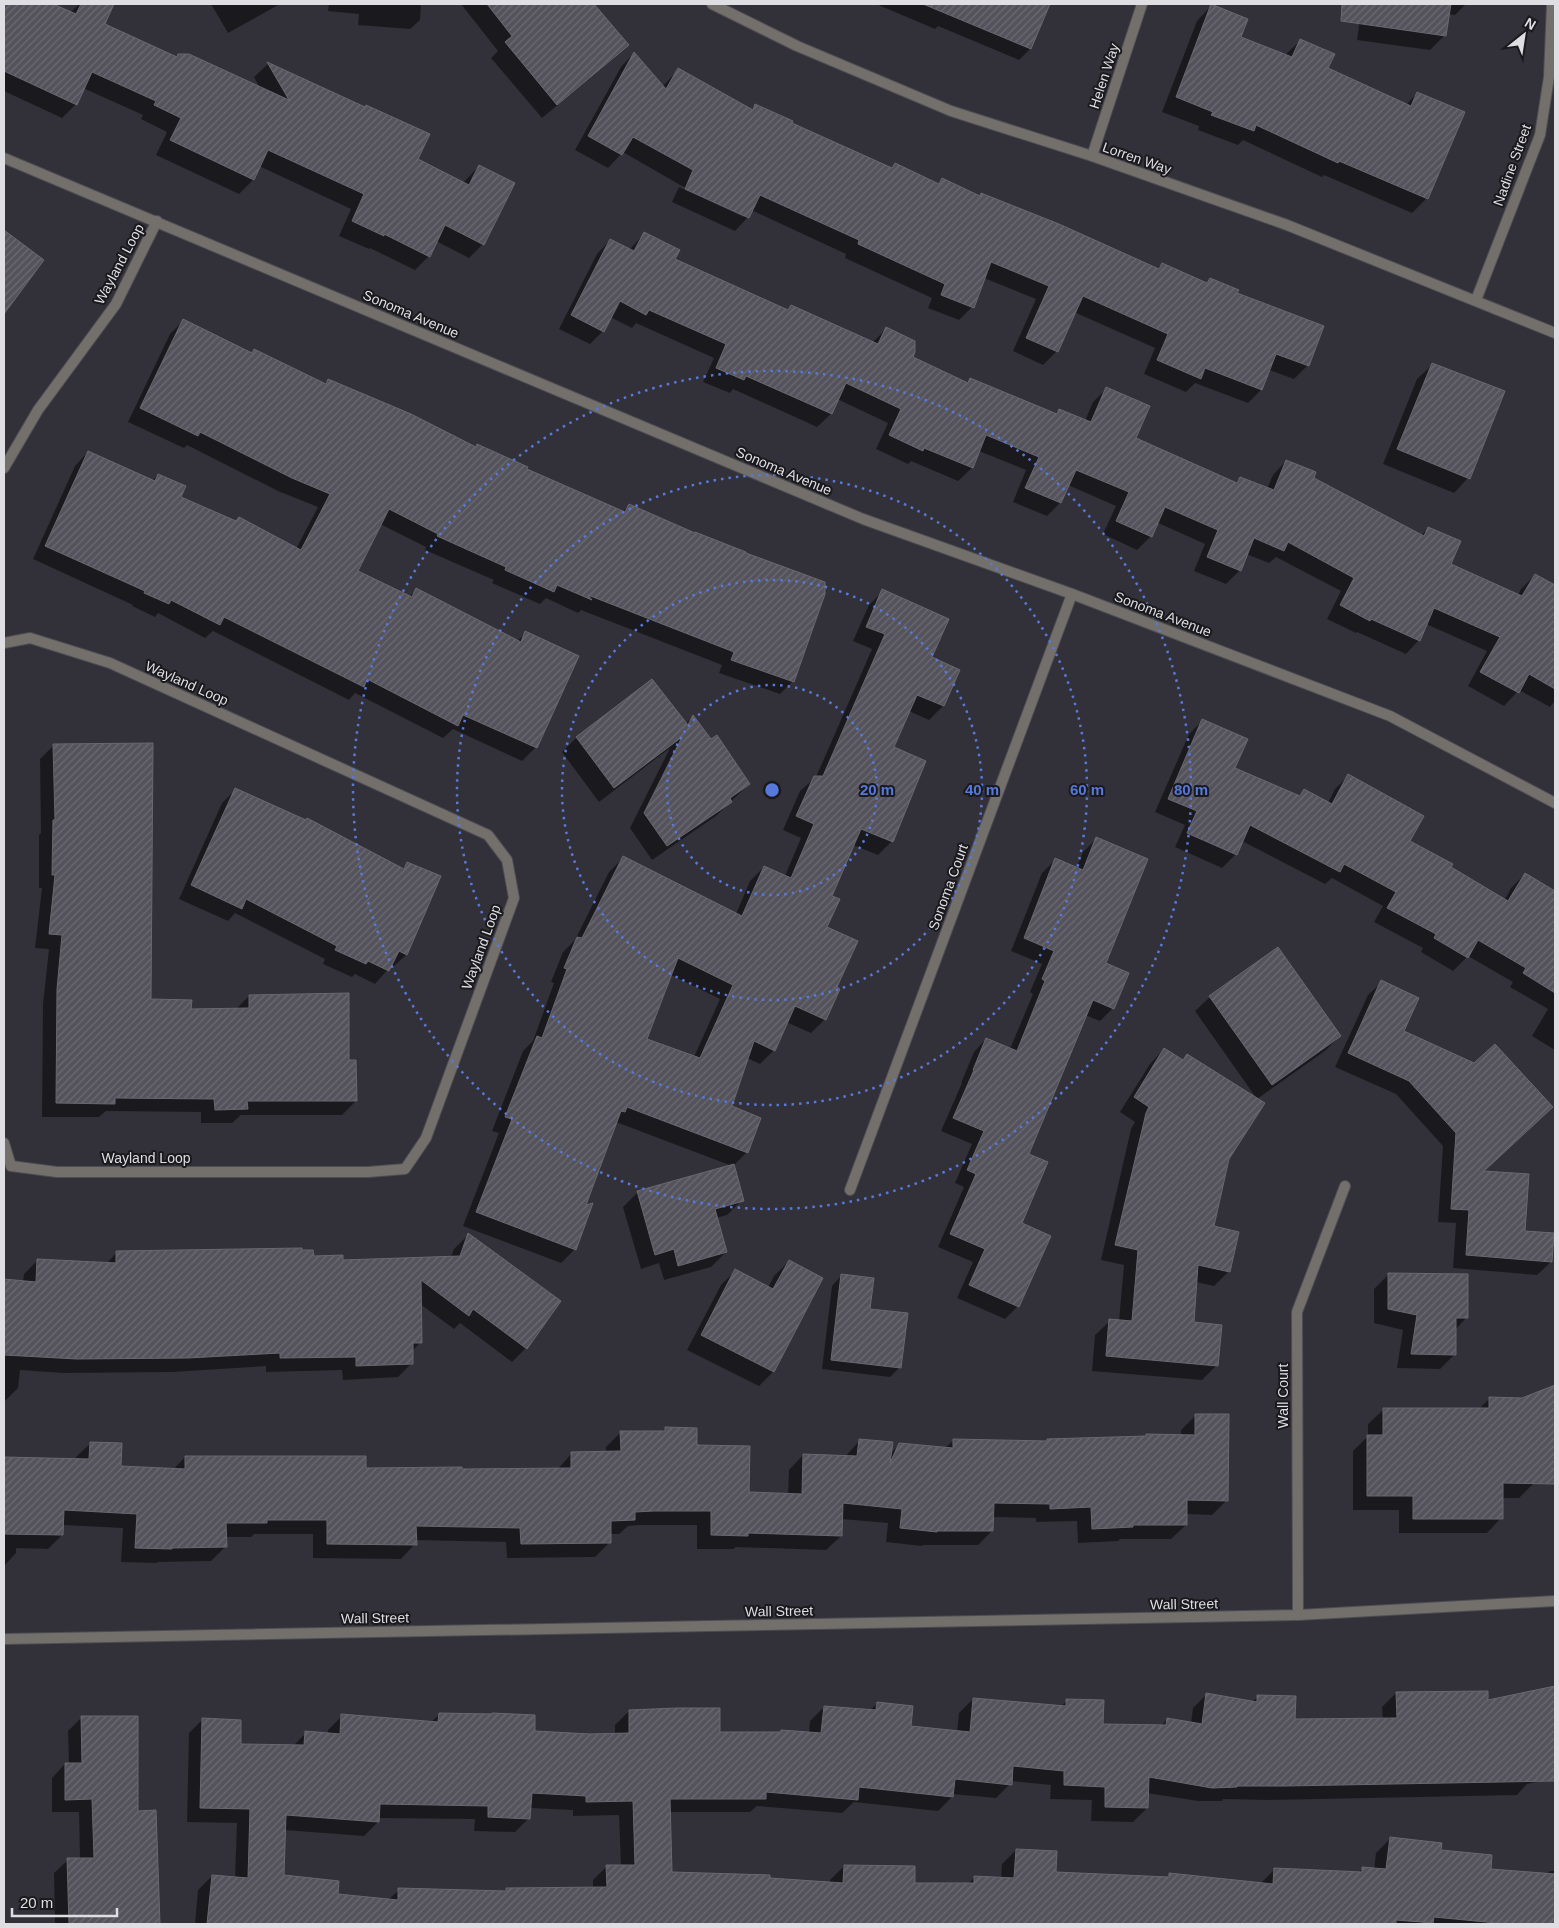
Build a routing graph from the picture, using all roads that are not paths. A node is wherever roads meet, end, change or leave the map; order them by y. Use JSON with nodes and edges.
{"nodes":[{"id":1,"x":712,"y":4,"type":"edge"},
{"id":2,"x":1142,"y":4,"type":"edge"},
{"id":3,"x":1552,"y":4,"type":"edge"},
{"id":4,"x":1092,"y":156,"type":"junction"},
{"id":5,"x":4,"y":158,"type":"edge"},
{"id":6,"x":157,"y":221,"type":"junction"},
{"id":7,"x":1476,"y":300,"type":"junction"},
{"id":8,"x":1555,"y":333,"type":"edge"},
{"id":9,"x":4,"y":468,"type":"edge"},
{"id":10,"x":1072,"y":594,"type":"junction"},
{"id":11,"x":4,"y":643,"type":"edge"},
{"id":12,"x":1555,"y":803,"type":"edge"},
{"id":13,"x":4,"y":1143,"type":"edge"},
{"id":14,"x":1345,"y":1186,"type":"dead end"},
{"id":15,"x":850,"y":1190,"type":"dead end"},
{"id":16,"x":1555,"y":1601,"type":"edge"},
{"id":17,"x":1298,"y":1616,"type":"junction"},
{"id":18,"x":4,"y":1639,"type":"edge"}],
"edges":[{"from":1,"to":4,"type":"street","name":"Lorren Way"},
{"from":2,"to":4,"type":"street","name":"Helen Way"},
{"from":3,"to":7,"type":"street","name":"Nadine Street"},
{"from":4,"to":7,"type":"street","name":"Lorren Way"},
{"from":5,"to":6,"type":"street","name":"Sonoma Avenue"},
{"from":6,"to":9,"type":"street","name":"Wayland Loop"},
{"from":6,"to":10,"type":"street","name":"Sonoma Avenue"},
{"from":7,"to":8,"type":"street","name":"Lorren Way"},
{"from":10,"to":12,"type":"street","name":"Sonoma Avenue"},
{"from":10,"to":15,"type":"street","name":"Sonoma Court"},
{"from":11,"to":13,"type":"street","name":"Wayland Loop"},
{"from":14,"to":17,"type":"street","name":"Wall Court"},
{"from":16,"to":17,"type":"street","name":"Wall Street"},
{"from":17,"to":18,"type":"street","name":"Wall Street"}]}
